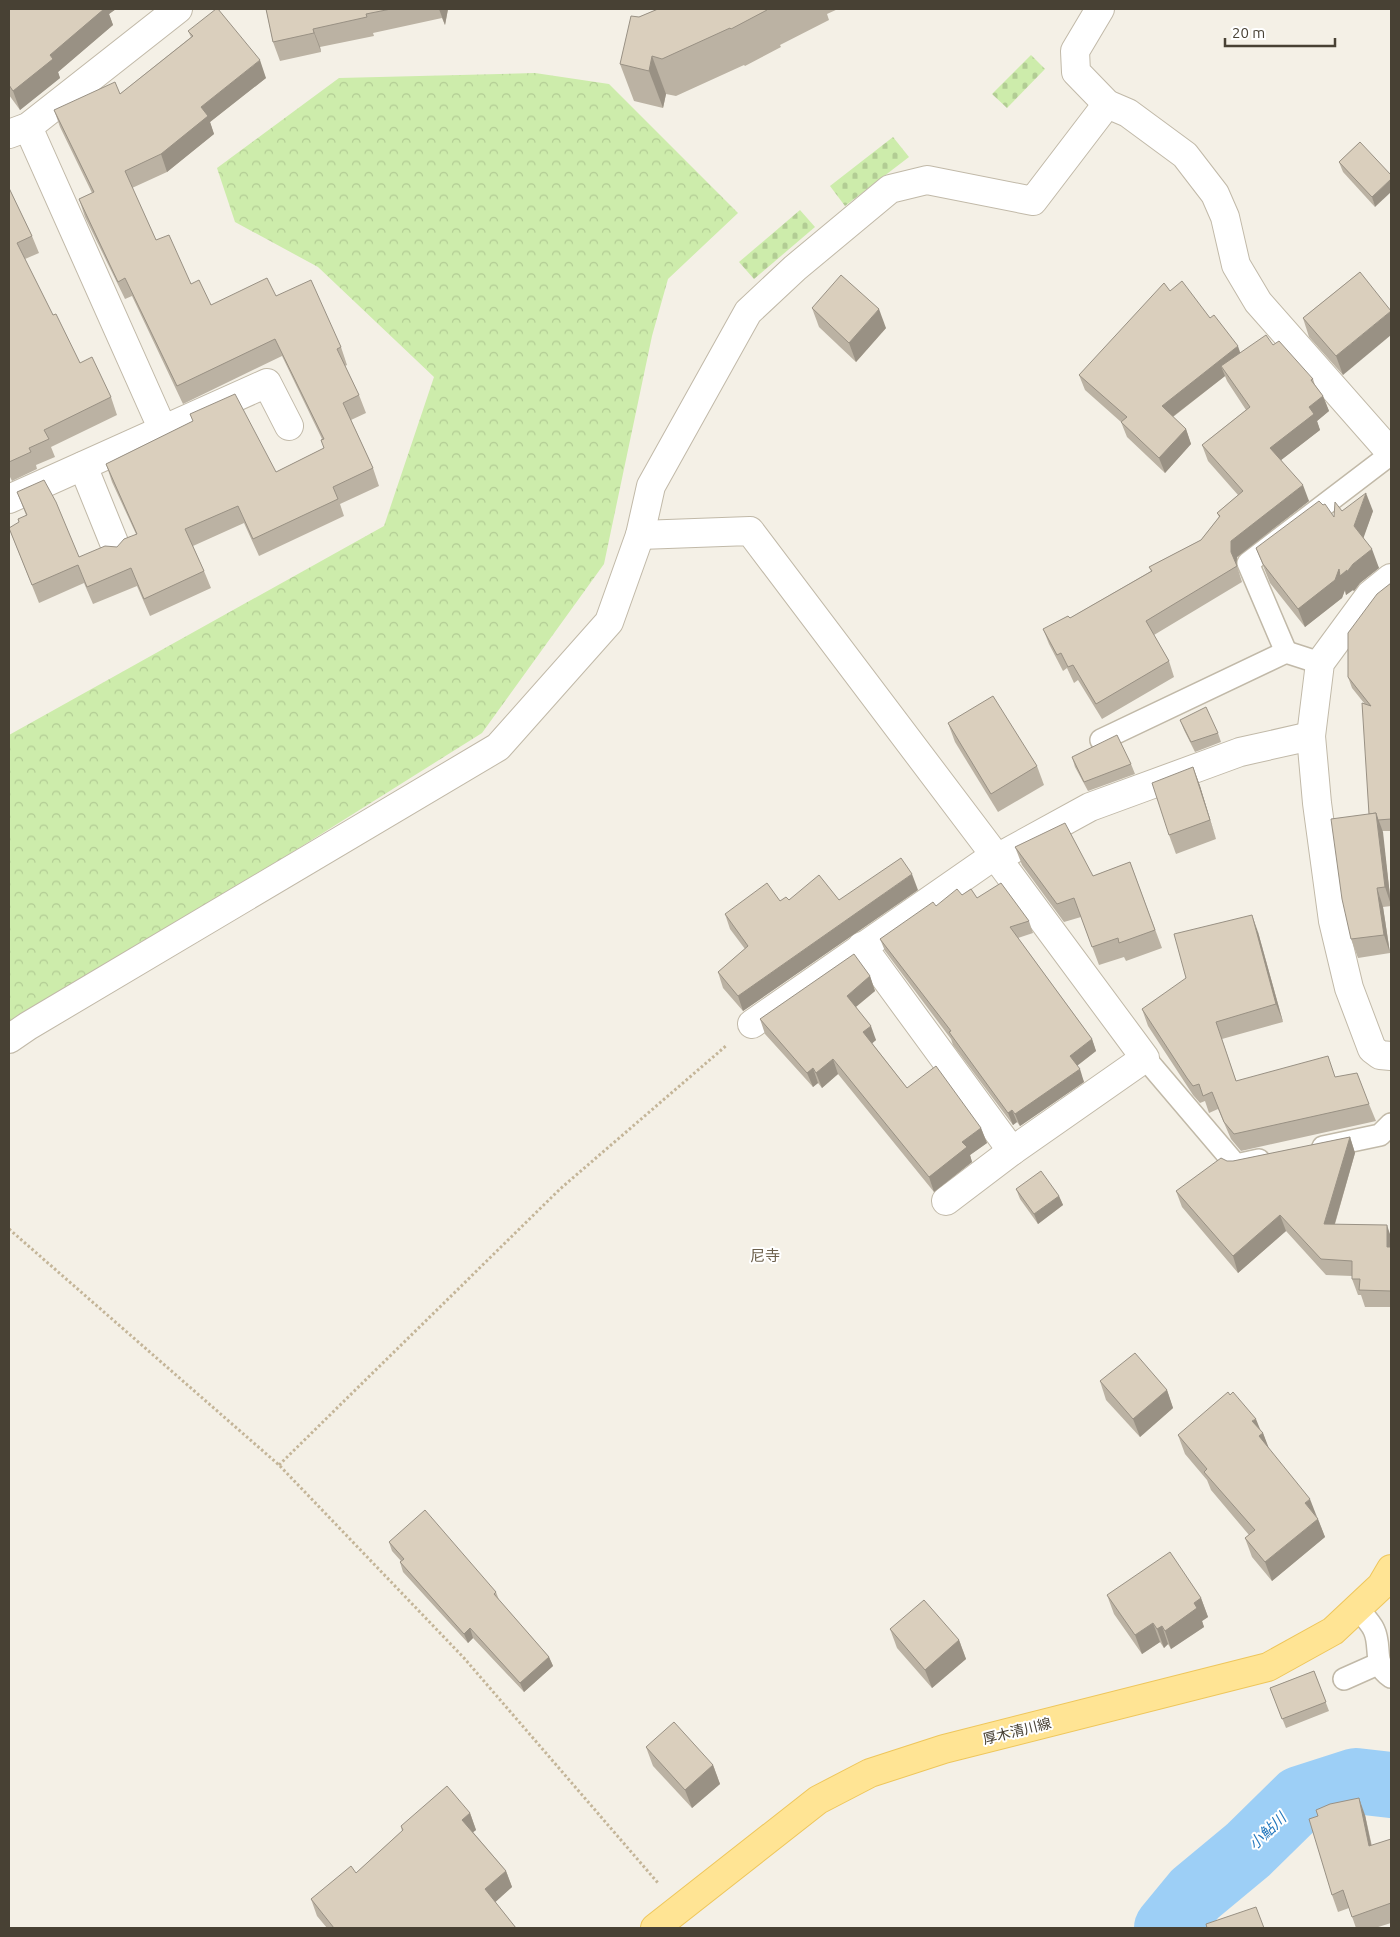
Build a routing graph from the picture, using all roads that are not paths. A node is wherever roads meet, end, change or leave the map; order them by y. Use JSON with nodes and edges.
{"nodes":[{"id":1,"x":1100,"y":9,"type":"edge"},
{"id":2,"x":169,"y":12,"type":"edge"},
{"id":3,"x":1107,"y":104,"type":"junction"},
{"id":4,"x":14,"y":132,"type":"edge"},
{"id":5,"x":289,"y":426,"type":"dead end"},
{"id":6,"x":163,"y":430,"type":"junction"},
{"id":7,"x":1391,"y":454,"type":"edge"},
{"id":8,"x":82,"y":466,"type":"junction"},
{"id":9,"x":9,"y":499,"type":"edge"},
{"id":10,"x":640,"y":535,"type":"junction"},
{"id":11,"x":117,"y":550,"type":"edge"},
{"id":12,"x":1391,"y":578,"type":"edge"},
{"id":13,"x":1286,"y":652,"type":"junction"},
{"id":14,"x":1320,"y":663,"type":"junction"},
{"id":15,"x":1311,"y":736,"type":"junction"},
{"id":16,"x":1101,"y":740,"type":"dead end"},
{"id":17,"x":997,"y":858,"type":"junction"},
{"id":18,"x":862,"y":946,"type":"junction"},
{"id":19,"x":752,"y":1024,"type":"road end"},
{"id":20,"x":9,"y":1039,"type":"edge"},
{"id":21,"x":1391,"y":1056,"type":"edge"},
{"id":22,"x":1145,"y":1058,"type":"junction"},
{"id":23,"x":1391,"y":1124,"type":"edge"},
{"id":24,"x":1012,"y":1151,"type":"junction"},
{"id":25,"x":1303,"y":1151,"type":"edge"},
{"id":26,"x":1274,"y":1157,"type":"edge"},
{"id":27,"x":946,"y":1201,"type":"dead end"},
{"id":28,"x":1391,"y":1569,"type":"edge"},
{"id":29,"x":1357,"y":1608,"type":"junction"},
{"id":30,"x":1385,"y":1670,"type":"edge"},
{"id":31,"x":1344,"y":1679,"type":"dead end"},
{"id":32,"x":666,"y":1921,"type":"edge"}],
"edges":[{"from":1,"to":3,"type":"street"},
{"from":2,"to":4,"type":"street"},
{"from":3,"to":7,"type":"street"},
{"from":3,"to":10,"type":"street"},
{"from":4,"to":6,"type":"street"},
{"from":5,"to":6,"type":"street"},
{"from":6,"to":8,"type":"street"},
{"from":7,"to":13,"type":"lane"},
{"from":8,"to":9,"type":"street"},
{"from":8,"to":11,"type":"street"},
{"from":10,"to":17,"type":"street"},
{"from":10,"to":20,"type":"street"},
{"from":12,"to":14,"type":"street"},
{"from":13,"to":14,"type":"lane"},
{"from":13,"to":16,"type":"lane"},
{"from":14,"to":15,"type":"street"},
{"from":15,"to":17,"type":"street"},
{"from":15,"to":21,"type":"street"},
{"from":17,"to":18,"type":"street"},
{"from":17,"to":22,"type":"street"},
{"from":18,"to":19,"type":"street"},
{"from":18,"to":24,"type":"street"},
{"from":22,"to":24,"type":"street"},
{"from":22,"to":26,"type":"lane"},
{"from":23,"to":25,"type":"lane"},
{"from":24,"to":27,"type":"street"},
{"from":28,"to":29,"type":"main road","name":"厚木清川線"},
{"from":29,"to":30,"type":"lane"},
{"from":29,"to":32,"type":"main road","name":"厚木清川線"},
{"from":30,"to":31,"type":"lane"}]}
